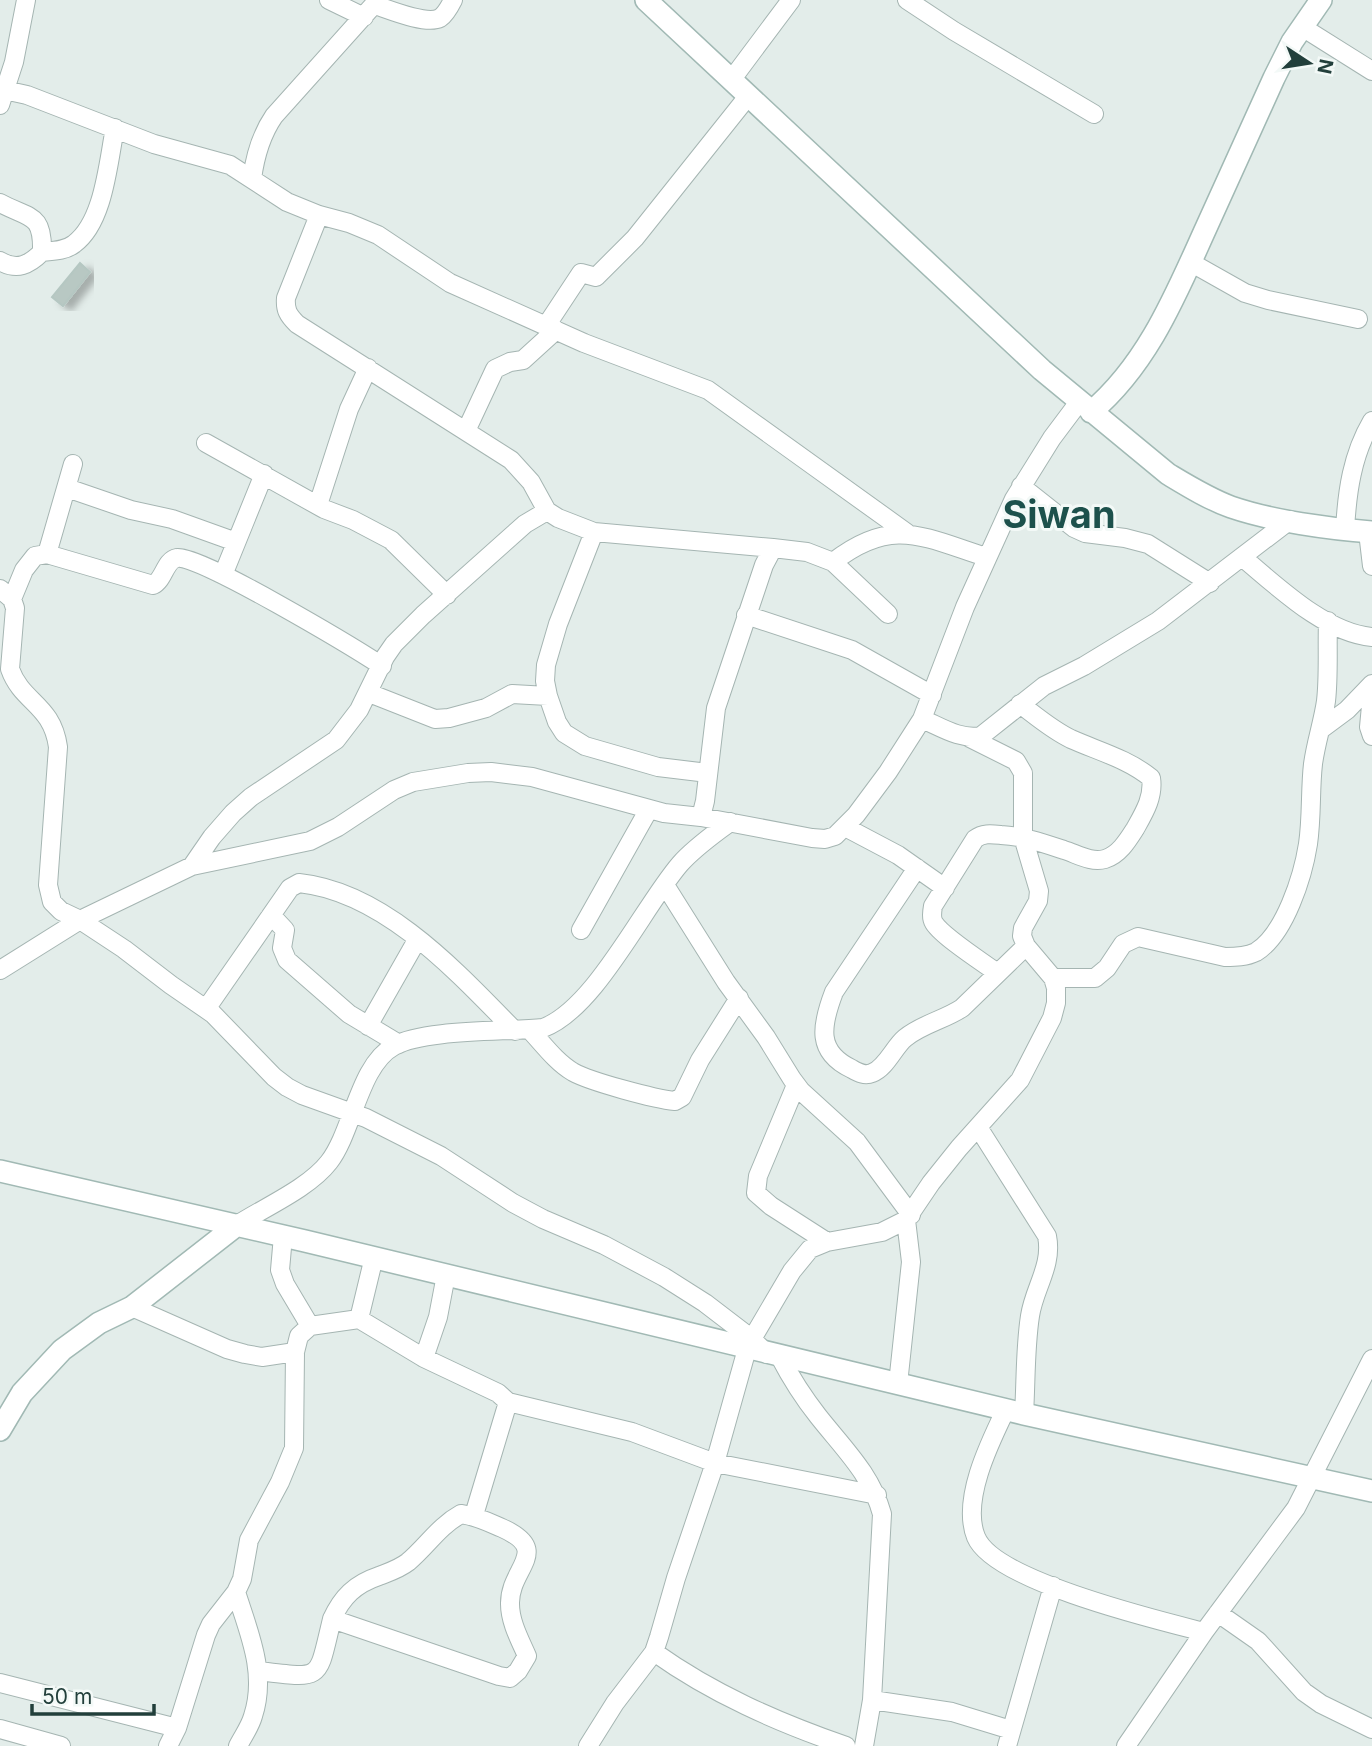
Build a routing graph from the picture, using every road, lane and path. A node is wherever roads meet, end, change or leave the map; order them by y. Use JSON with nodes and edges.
{"nodes":[{"id":1,"x":26,"y":0,"type":"edge"},
{"id":2,"x":328,"y":0,"type":"edge"},
{"id":3,"x":453,"y":0,"type":"edge"},
{"id":4,"x":646,"y":0,"type":"edge"},
{"id":5,"x":790,"y":0,"type":"edge"},
{"id":6,"x":907,"y":0,"type":"edge"},
{"id":7,"x":1321,"y":0,"type":"edge"},
{"id":8,"x":372,"y":8,"type":"edge"},
{"id":9,"x":1302,"y":27,"type":"junction"},
{"id":10,"x":1372,"y":71,"type":"edge"},
{"id":11,"x":732,"y":79,"type":"junction"},
{"id":12,"x":2,"y":94,"type":"edge"},
{"id":13,"x":749,"y":95,"type":"junction"},
{"id":14,"x":1094,"y":114,"type":"dead end"},
{"id":15,"x":115,"y":128,"type":"junction"},
{"id":16,"x":251,"y":179,"type":"junction"},
{"id":17,"x":0,"y":203,"type":"edge"},
{"id":18,"x":319,"y":215,"type":"junction"},
{"id":19,"x":42,"y":252,"type":"junction"},
{"id":20,"x":0,"y":261,"type":"edge"},
{"id":21,"x":1190,"y":262,"type":"junction"},
{"id":22,"x":1358,"y":320,"type":"dead end"},
{"id":23,"x":551,"y":328,"type":"junction"},
{"id":24,"x":368,"y":368,"type":"junction"},
{"id":25,"x":1085,"y":407,"type":"junction"},
{"id":26,"x":1372,"y":421,"type":"edge"},
{"id":27,"x":466,"y":431,"type":"junction"},
{"id":28,"x":206,"y":443,"type":"dead end"},
{"id":29,"x":73,"y":464,"type":"dead end"},
{"id":30,"x":264,"y":474,"type":"junction"},
{"id":31,"x":1021,"y":486,"type":"junction"},
{"id":32,"x":67,"y":488,"type":"junction"},
{"id":33,"x":318,"y":505,"type":"junction"},
{"id":34,"x":547,"y":511,"type":"junction"},
{"id":35,"x":1290,"y":520,"type":"junction"},
{"id":36,"x":1345,"y":530,"type":"junction"},
{"id":37,"x":594,"y":532,"type":"junction"},
{"id":38,"x":1370,"y":532,"type":"edge"},
{"id":39,"x":907,"y":533,"type":"junction"},
{"id":40,"x":236,"y":542,"type":"junction"},
{"id":41,"x":773,"y":548,"type":"junction"},
{"id":42,"x":47,"y":554,"type":"junction"},
{"id":43,"x":986,"y":557,"type":"junction"},
{"id":44,"x":1242,"y":557,"type":"junction"},
{"id":45,"x":833,"y":562,"type":"junction"},
{"id":46,"x":1372,"y":566,"type":"edge"},
{"id":47,"x":223,"y":575,"type":"junction"},
{"id":48,"x":1210,"y":583,"type":"junction"},
{"id":49,"x":6,"y":594,"type":"edge"},
{"id":50,"x":447,"y":595,"type":"junction"},
{"id":51,"x":888,"y":614,"type":"dead end"},
{"id":52,"x":746,"y":615,"type":"junction"},
{"id":53,"x":1328,"y":621,"type":"junction"},
{"id":54,"x":1372,"y":637,"type":"edge"},
{"id":55,"x":382,"y":666,"type":"junction"},
{"id":56,"x":1372,"y":684,"type":"edge"},
{"id":57,"x":369,"y":693,"type":"junction"},
{"id":58,"x":932,"y":695,"type":"junction"},
{"id":59,"x":1372,"y":695,"type":"edge"},
{"id":60,"x":548,"y":696,"type":"junction"},
{"id":61,"x":1020,"y":704,"type":"junction"},
{"id":62,"x":922,"y":719,"type":"junction"},
{"id":63,"x":1320,"y":730,"type":"junction"},
{"id":64,"x":1372,"y":736,"type":"edge"},
{"id":65,"x":970,"y":738,"type":"junction"},
{"id":66,"x":708,"y":773,"type":"junction"},
{"id":67,"x":649,"y":810,"type":"junction"},
{"id":68,"x":701,"y":817,"type":"junction"},
{"id":69,"x":730,"y":822,"type":"junction"},
{"id":70,"x":845,"y":827,"type":"junction"},
{"id":71,"x":1023,"y":837,"type":"junction"},
{"id":72,"x":192,"y":866,"type":"junction"},
{"id":73,"x":917,"y":868,"type":"junction"},
{"id":74,"x":665,"y":885,"type":"junction"},
{"id":75,"x":945,"y":888,"type":"junction"},
{"id":76,"x":271,"y":915,"type":"junction"},
{"id":77,"x":80,"y":920,"type":"junction"},
{"id":78,"x":582,"y":930,"type":"dead end"},
{"id":79,"x":417,"y":940,"type":"junction"},
{"id":80,"x":1026,"y":946,"type":"junction"},
{"id":81,"x":0,"y":970,"type":"edge"},
{"id":82,"x":996,"y":972,"type":"junction"},
{"id":83,"x":1053,"y":978,"type":"junction"},
{"id":84,"x":739,"y":998,"type":"junction"},
{"id":85,"x":206,"y":1009,"type":"junction"},
{"id":86,"x":368,"y":1026,"type":"junction"},
{"id":87,"x":522,"y":1030,"type":"junction"},
{"id":88,"x":400,"y":1044,"type":"junction"},
{"id":89,"x":796,"y":1085,"type":"junction"},
{"id":90,"x":353,"y":1112,"type":"junction"},
{"id":91,"x":978,"y":1127,"type":"junction"},
{"id":92,"x":0,"y":1171,"type":"edge"},
{"id":93,"x":908,"y":1218,"type":"junction"},
{"id":94,"x":237,"y":1225,"type":"junction"},
{"id":95,"x":283,"y":1236,"type":"junction"},
{"id":96,"x":827,"y":1241,"type":"junction"},
{"id":97,"x":374,"y":1257,"type":"junction"},
{"id":98,"x":446,"y":1275,"type":"junction"},
{"id":99,"x":132,"y":1307,"type":"junction"},
{"id":100,"x":359,"y":1319,"type":"junction"},
{"id":101,"x":310,"y":1326,"type":"junction"},
{"id":102,"x":761,"y":1350,"type":"junction"},
{"id":103,"x":295,"y":1352,"type":"junction"},
{"id":104,"x":424,"y":1358,"type":"junction"},
{"id":105,"x":1372,"y":1359,"type":"edge"},
{"id":106,"x":898,"y":1384,"type":"junction"},
{"id":107,"x":508,"y":1402,"type":"junction"},
{"id":108,"x":1015,"y":1412,"type":"junction"},
{"id":109,"x":0,"y":1430,"type":"edge"},
{"id":110,"x":715,"y":1463,"type":"junction"},
{"id":111,"x":1313,"y":1479,"type":"junction"},
{"id":112,"x":1372,"y":1491,"type":"edge"},
{"id":113,"x":877,"y":1494,"type":"junction"},
{"id":114,"x":474,"y":1515,"type":"junction"},
{"id":115,"x":1053,"y":1586,"type":"junction"},
{"id":116,"x":236,"y":1592,"type":"junction"},
{"id":117,"x":1218,"y":1614,"type":"junction"},
{"id":118,"x":332,"y":1619,"type":"junction"},
{"id":119,"x":1204,"y":1632,"type":"junction"},
{"id":120,"x":654,"y":1652,"type":"junction"},
{"id":121,"x":259,"y":1671,"type":"junction"},
{"id":122,"x":0,"y":1683,"type":"edge"},
{"id":123,"x":872,"y":1700,"type":"junction"},
{"id":124,"x":177,"y":1728,"type":"junction"},
{"id":125,"x":0,"y":1729,"type":"edge"},
{"id":126,"x":1372,"y":1729,"type":"edge"},
{"id":127,"x":1009,"y":1738,"type":"edge"},
{"id":128,"x":61,"y":1746,"type":"edge"},
{"id":129,"x":168,"y":1746,"type":"edge"},
{"id":130,"x":239,"y":1746,"type":"edge"},
{"id":131,"x":588,"y":1746,"type":"edge"},
{"id":132,"x":846,"y":1746,"type":"edge"},
{"id":133,"x":864,"y":1746,"type":"edge"},
{"id":134,"x":1126,"y":1746,"type":"edge"}],
"edges":[{"from":1,"to":12,"type":"street"},
{"from":2,"to":8,"type":"street"},
{"from":3,"to":8,"type":"street"},
{"from":4,"to":11,"type":"street"},
{"from":5,"to":11,"type":"street"},
{"from":6,"to":14,"type":"street"},
{"from":7,"to":9,"type":"street"},
{"from":8,"to":16,"type":"street"},
{"from":9,"to":10,"type":"street"},
{"from":9,"to":21,"type":"street"},
{"from":11,"to":13,"type":"street"},
{"from":12,"to":15,"type":"street"},
{"from":13,"to":23,"type":"street"},
{"from":13,"to":25,"type":"street"},
{"from":15,"to":16,"type":"street"},
{"from":15,"to":19,"type":"street"},
{"from":16,"to":18,"type":"street"},
{"from":17,"to":19,"type":"street"},
{"from":18,"to":23,"type":"street"},
{"from":18,"to":24,"type":"street"},
{"from":19,"to":20,"type":"street"},
{"from":21,"to":22,"type":"street"},
{"from":21,"to":25,"type":"street"},
{"from":23,"to":27,"type":"street"},
{"from":23,"to":39,"type":"street"},
{"from":24,"to":27,"type":"street"},
{"from":24,"to":33,"type":"street"},
{"from":25,"to":31,"type":"street"},
{"from":25,"to":35,"type":"street"},
{"from":26,"to":36,"type":"street"},
{"from":27,"to":34,"type":"street"},
{"from":28,"to":30,"type":"street"},
{"from":29,"to":32,"type":"street"},
{"from":30,"to":33,"type":"street"},
{"from":30,"to":40,"type":"street"},
{"from":31,"to":43,"type":"street"},
{"from":31,"to":48,"type":"street"},
{"from":32,"to":40,"type":"street"},
{"from":32,"to":42,"type":"street"},
{"from":33,"to":50,"type":"street"},
{"from":34,"to":37,"type":"street"},
{"from":34,"to":50,"type":"street"},
{"from":35,"to":36,"type":"street"},
{"from":35,"to":44,"type":"street"},
{"from":36,"to":38,"type":"street"},
{"from":37,"to":41,"type":"street"},
{"from":37,"to":60,"type":"street"},
{"from":38,"to":46,"type":"street"},
{"from":39,"to":43,"type":"street"},
{"from":39,"to":45,"type":"street"},
{"from":40,"to":47,"type":"street"},
{"from":41,"to":45,"type":"street"},
{"from":41,"to":52,"type":"street"},
{"from":42,"to":47,"type":"street"},
{"from":42,"to":49,"type":"street"},
{"from":43,"to":58,"type":"street"},
{"from":44,"to":48,"type":"street"},
{"from":44,"to":53,"type":"street"},
{"from":45,"to":51,"type":"street"},
{"from":47,"to":55,"type":"street"},
{"from":48,"to":61,"type":"street"},
{"from":49,"to":77,"type":"street"},
{"from":50,"to":55,"type":"street"},
{"from":52,"to":58,"type":"street"},
{"from":52,"to":66,"type":"street"},
{"from":53,"to":54,"type":"street"},
{"from":53,"to":63,"type":"street"},
{"from":55,"to":57,"type":"street"},
{"from":56,"to":63,"type":"street"},
{"from":57,"to":60,"type":"street"},
{"from":57,"to":72,"type":"street"},
{"from":58,"to":62,"type":"street"},
{"from":59,"to":64,"type":"street"},
{"from":60,"to":66,"type":"street"},
{"from":61,"to":65,"type":"street"},
{"from":61,"to":71,"type":"street"},
{"from":62,"to":65,"type":"street"},
{"from":62,"to":70,"type":"street"},
{"from":63,"to":83,"type":"street"},
{"from":65,"to":71,"type":"street"},
{"from":66,"to":68,"type":"street"},
{"from":67,"to":68,"type":"street"},
{"from":67,"to":72,"type":"street"},
{"from":67,"to":78,"type":"street"},
{"from":68,"to":69,"type":"street"},
{"from":69,"to":70,"type":"street"},
{"from":69,"to":74,"type":"street"},
{"from":70,"to":73,"type":"street"},
{"from":71,"to":75,"type":"street"},
{"from":71,"to":80,"type":"street"},
{"from":72,"to":77,"type":"street"},
{"from":73,"to":75,"type":"street"},
{"from":73,"to":82,"type":"street"},
{"from":74,"to":84,"type":"street"},
{"from":74,"to":87,"type":"street"},
{"from":75,"to":82,"type":"street"},
{"from":76,"to":79,"type":"street"},
{"from":76,"to":85,"type":"street"},
{"from":76,"to":86,"type":"street"},
{"from":77,"to":81,"type":"street"},
{"from":77,"to":85,"type":"street"},
{"from":79,"to":86,"type":"street"},
{"from":79,"to":87,"type":"street"},
{"from":80,"to":82,"type":"street"},
{"from":80,"to":83,"type":"street"},
{"from":83,"to":91,"type":"street"},
{"from":84,"to":87,"type":"street"},
{"from":84,"to":89,"type":"street"},
{"from":85,"to":90,"type":"street"},
{"from":86,"to":88,"type":"street"},
{"from":87,"to":88,"type":"street"},
{"from":88,"to":90,"type":"street"},
{"from":89,"to":93,"type":"street"},
{"from":89,"to":96,"type":"street"},
{"from":90,"to":94,"type":"street"},
{"from":90,"to":102,"type":"street"},
{"from":91,"to":93,"type":"street"},
{"from":91,"to":108,"type":"street"},
{"from":92,"to":94,"type":"street"},
{"from":93,"to":96,"type":"street"},
{"from":93,"to":106,"type":"street"},
{"from":94,"to":95,"type":"street"},
{"from":94,"to":99,"type":"street"},
{"from":95,"to":97,"type":"street"},
{"from":95,"to":101,"type":"street"},
{"from":96,"to":102,"type":"street"},
{"from":97,"to":98,"type":"street"},
{"from":97,"to":100,"type":"street"},
{"from":98,"to":102,"type":"street"},
{"from":98,"to":104,"type":"street"},
{"from":99,"to":103,"type":"street"},
{"from":99,"to":109,"type":"street"},
{"from":100,"to":101,"type":"street"},
{"from":100,"to":104,"type":"street"},
{"from":101,"to":103,"type":"street"},
{"from":102,"to":106,"type":"street"},
{"from":102,"to":110,"type":"street"},
{"from":102,"to":113,"type":"street"},
{"from":103,"to":116,"type":"street"},
{"from":104,"to":107,"type":"street"},
{"from":105,"to":111,"type":"street"},
{"from":106,"to":108,"type":"street"},
{"from":107,"to":110,"type":"street"},
{"from":107,"to":114,"type":"street"},
{"from":108,"to":111,"type":"street"},
{"from":108,"to":115,"type":"street"},
{"from":110,"to":113,"type":"street"},
{"from":110,"to":120,"type":"street"},
{"from":111,"to":112,"type":"street"},
{"from":111,"to":117,"type":"street"},
{"from":113,"to":123,"type":"street"},
{"from":114,"to":118,"type":"street"},
{"from":114,"to":118,"type":"street"},
{"from":115,"to":119,"type":"street"},
{"from":115,"to":127,"type":"street"},
{"from":116,"to":121,"type":"street"},
{"from":116,"to":124,"type":"street"},
{"from":117,"to":119,"type":"street"},
{"from":117,"to":126,"type":"street"},
{"from":118,"to":121,"type":"street"},
{"from":119,"to":134,"type":"street"},
{"from":120,"to":131,"type":"street"},
{"from":120,"to":132,"type":"street"},
{"from":121,"to":130,"type":"street"},
{"from":122,"to":124,"type":"street"},
{"from":123,"to":127,"type":"street"},
{"from":123,"to":133,"type":"street"},
{"from":124,"to":129,"type":"street"},
{"from":125,"to":128,"type":"street"}]}
